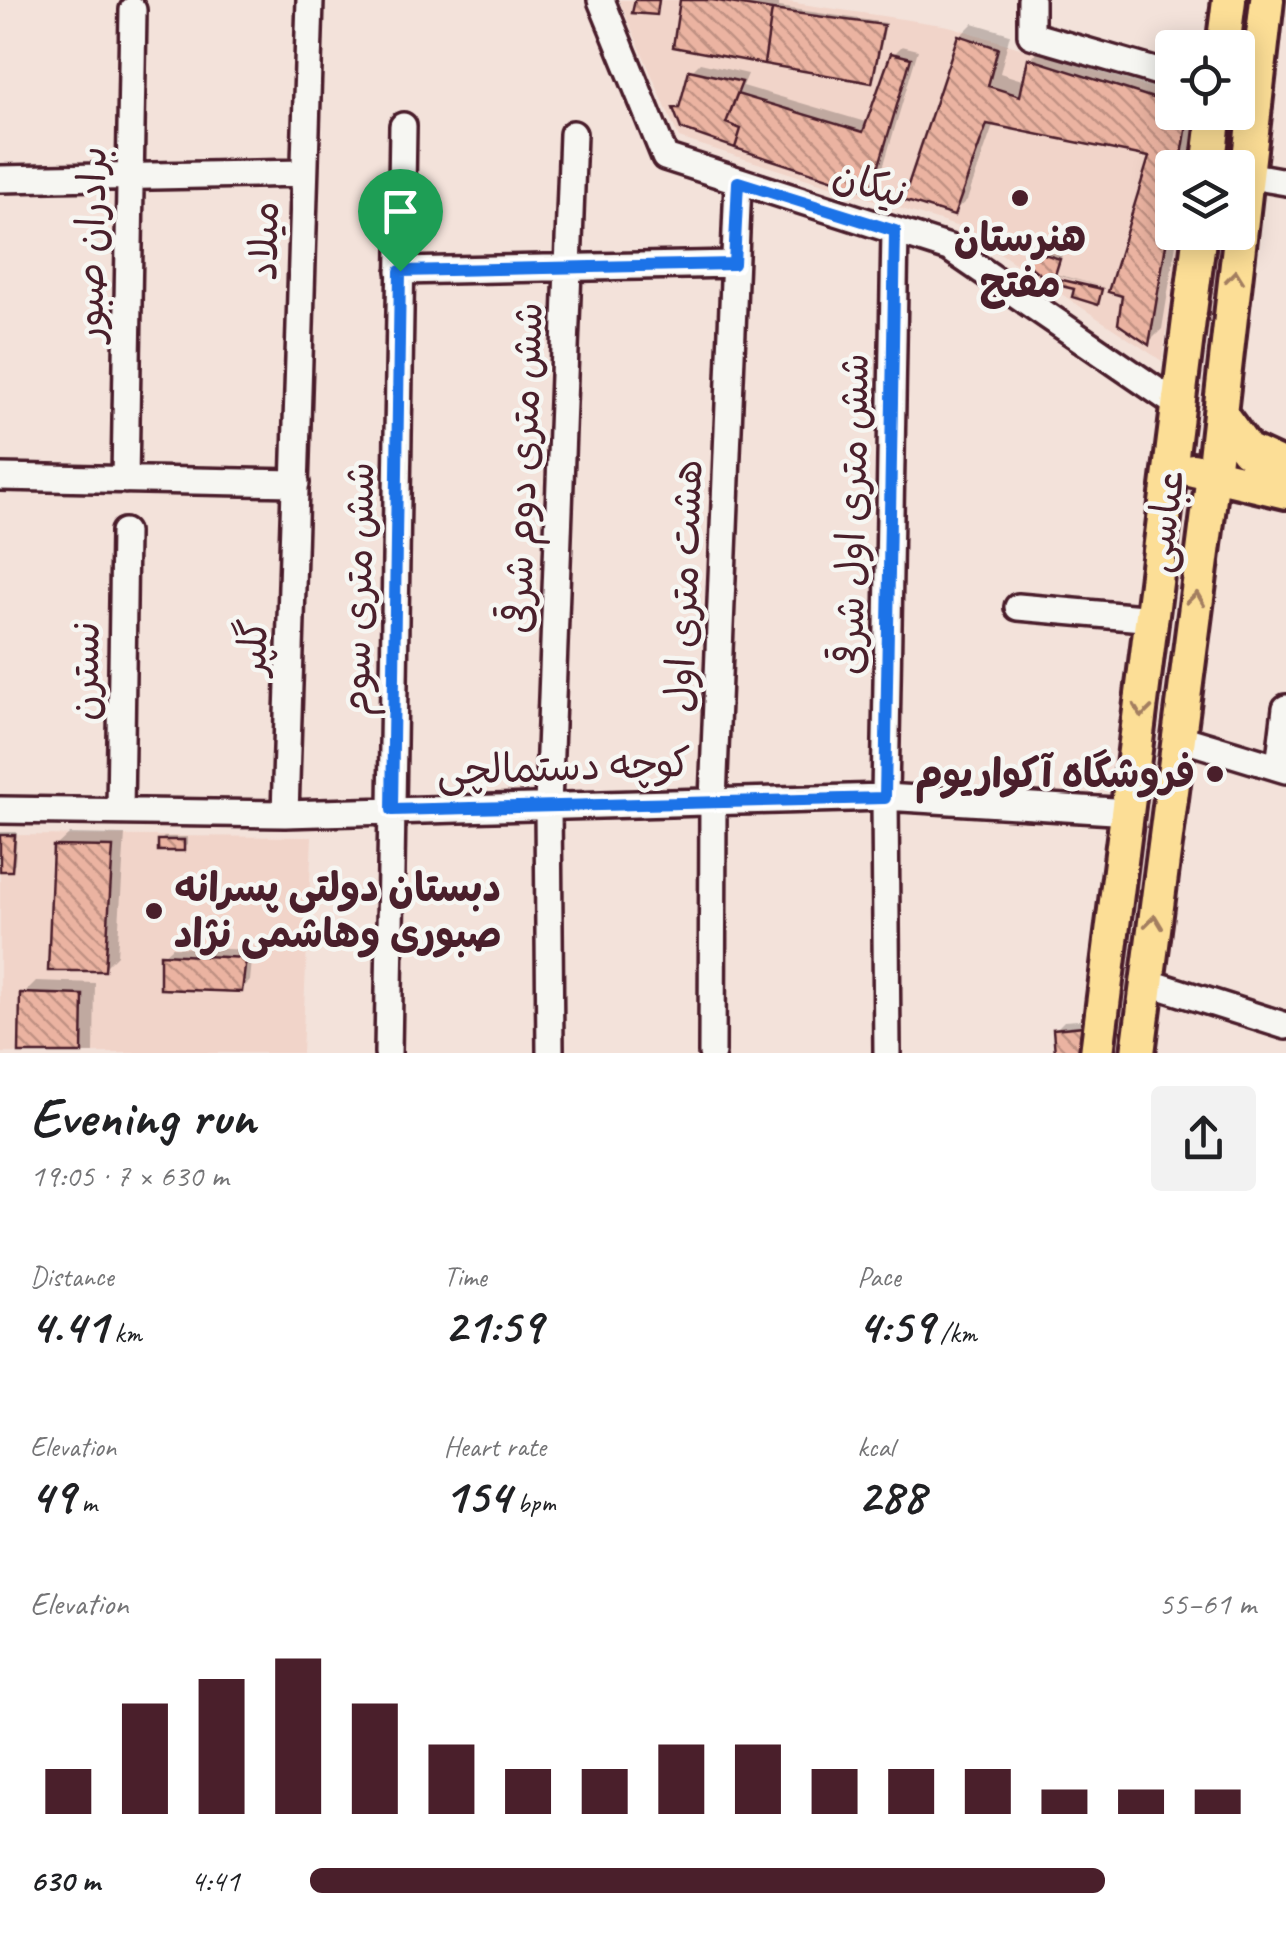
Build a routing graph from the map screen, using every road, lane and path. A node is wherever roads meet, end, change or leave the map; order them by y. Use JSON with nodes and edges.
{"nodes":[{"id":1,"x":310,"y":0,"type":"edge"},
{"id":2,"x":601,"y":0,"type":"edge"},
{"id":3,"x":1031,"y":0,"type":"edge"},
{"id":4,"x":1228,"y":0,"type":"edge"},
{"id":5,"x":1267,"y":0,"type":"edge"},
{"id":6,"x":133,"y":10,"type":"dead end"},
{"id":7,"x":1225,"y":30,"type":"edge"},
{"id":8,"x":1155,"y":71,"type":"edge"},
{"id":9,"x":402,"y":126,"type":"dead end"},
{"id":10,"x":573,"y":134,"type":"dead end"},
{"id":11,"x":1249,"y":150,"type":"edge"},
{"id":12,"x":304,"y":173,"type":"junction"},
{"id":13,"x":130,"y":176,"type":"junction"},
{"id":14,"x":1255,"y":176,"type":"edge"},
{"id":15,"x":0,"y":179,"type":"edge"},
{"id":16,"x":738,"y":182,"type":"junction"},
{"id":17,"x":1286,"y":182,"type":"edge"},
{"id":18,"x":895,"y":231,"type":"junction"},
{"id":19,"x":1198,"y":250,"type":"edge"},
{"id":20,"x":1238,"y":250,"type":"edge"},
{"id":21,"x":734,"y":264,"type":"junction"},
{"id":22,"x":568,"y":268,"type":"junction"},
{"id":23,"x":400,"y":271,"type":"junction"},
{"id":24,"x":1179,"y":406,"type":"junction"},
{"id":25,"x":1220,"y":413,"type":"junction"},
{"id":26,"x":1172,"y":465,"type":"junction"},
{"id":27,"x":1286,"y":468,"type":"edge"},
{"id":28,"x":1213,"y":475,"type":"junction"},
{"id":29,"x":0,"y":477,"type":"edge"},
{"id":30,"x":125,"y":480,"type":"junction"},
{"id":31,"x":296,"y":483,"type":"junction"},
{"id":32,"x":1286,"y":492,"type":"edge"},
{"id":33,"x":124,"y":532,"type":"dead end"},
{"id":34,"x":1018,"y":607,"type":"dead end"},
{"id":35,"x":1154,"y":619,"type":"junction"},
{"id":36,"x":1286,"y":708,"type":"edge"},
{"id":37,"x":1177,"y":737,"type":"junction"},
{"id":38,"x":1282,"y":768,"type":"edge"},
{"id":39,"x":885,"y":798,"type":"junction"},
{"id":40,"x":713,"y":800,"type":"junction"},
{"id":41,"x":548,"y":806,"type":"junction"},
{"id":42,"x":0,"y":810,"type":"edge"},
{"id":43,"x":392,"y":810,"type":"junction"},
{"id":44,"x":120,"y":811,"type":"junction"},
{"id":45,"x":1130,"y":812,"type":"junction"},
{"id":46,"x":285,"y":814,"type":"junction"},
{"id":47,"x":1147,"y":982,"type":"junction"},
{"id":48,"x":1286,"y":1026,"type":"edge"},
{"id":49,"x":388,"y":1053,"type":"edge"},
{"id":50,"x":550,"y":1053,"type":"edge"},
{"id":51,"x":712,"y":1053,"type":"edge"},
{"id":52,"x":887,"y":1053,"type":"edge"},
{"id":53,"x":1098,"y":1053,"type":"edge"},
{"id":54,"x":1138,"y":1053,"type":"edge"}],
"edges":[{"from":1,"to":12,"type":"street","name":"میلاد"},
{"from":2,"to":16,"type":"street","name":"نیکان"},
{"from":3,"to":8,"type":"street"},
{"from":4,"to":7,"type":"main road"},
{"from":5,"to":11,"type":"main road","name":"عباسى"},
{"from":6,"to":13,"type":"street","name":"برادران صبور"},
{"from":9,"to":23,"type":"street","name":"شش متری سوم"},
{"from":10,"to":22,"type":"street","name":"شش متری دوم شرقی"},
{"from":12,"to":13,"type":"street"},
{"from":12,"to":31,"type":"street","name":"میلاد"},
{"from":13,"to":15,"type":"street"},
{"from":13,"to":30,"type":"street","name":"برادران صبور"},
{"from":14,"to":17,"type":"street"},
{"from":16,"to":18,"type":"street","name":"نیکان"},
{"from":16,"to":21,"type":"street","name":"هشت متری اول"},
{"from":18,"to":24,"type":"street","name":"نیکان"},
{"from":18,"to":39,"type":"street","name":"شش متری اول شرقی"},
{"from":19,"to":24,"type":"main road","name":"عباسى"},
{"from":25,"to":20,"type":"main road","name":"عباسى","one_way":true},
{"from":21,"to":22,"type":"street"},
{"from":21,"to":40,"type":"street","name":"هشت متری اول"},
{"from":22,"to":23,"type":"street"},
{"from":22,"to":41,"type":"street","name":"شش متری دوم شرقی"},
{"from":23,"to":43,"type":"street","name":"شش متری سوم"},
{"from":24,"to":26,"type":"main road","name":"عباسى"},
{"from":25,"to":27,"type":"main road"},
{"from":25,"to":28,"type":"main road","name":"عباسى"},
{"from":26,"to":28,"type":"main road"},
{"from":26,"to":35,"type":"main road","name":"عباسى"},
{"from":28,"to":32,"type":"main road"},
{"from":37,"to":28,"type":"main road","name":"عباسى","one_way":true},
{"from":29,"to":30,"type":"street"},
{"from":30,"to":31,"type":"street"},
{"from":31,"to":46,"type":"street","name":"گلپر"},
{"from":33,"to":44,"type":"street","name":"نسترن"},
{"from":34,"to":35,"type":"street"},
{"from":35,"to":45,"type":"main road","name":"عباسى","one_way":true},
{"from":36,"to":38,"type":"street"},
{"from":37,"to":38,"type":"street"},
{"from":47,"to":37,"type":"main road","name":"عباسى","one_way":true},
{"from":39,"to":40,"type":"street","name":"کوچه دستمالچی"},
{"from":39,"to":45,"type":"street","name":"کوچه دستمالچی"},
{"from":39,"to":52,"type":"street","name":"شش متری اول شرقی"},
{"from":40,"to":41,"type":"street","name":"کوچه دستمالچی"},
{"from":40,"to":51,"type":"street","name":"هشت متری اول"},
{"from":41,"to":43,"type":"street","name":"کوچه دستمالچی"},
{"from":41,"to":50,"type":"street","name":"شش متری دوم شرقی"},
{"from":42,"to":44,"type":"street","name":"کوچه دستمالچی"},
{"from":43,"to":46,"type":"street","name":"کوچه دستمالچی"},
{"from":43,"to":49,"type":"street","name":"شش متری سوم"},
{"from":44,"to":46,"type":"street","name":"کوچه دستمالچی"},
{"from":45,"to":53,"type":"main road","name":"عباسى"},
{"from":47,"to":48,"type":"street"},
{"from":47,"to":54,"type":"main road","name":"عباسى"}]}
